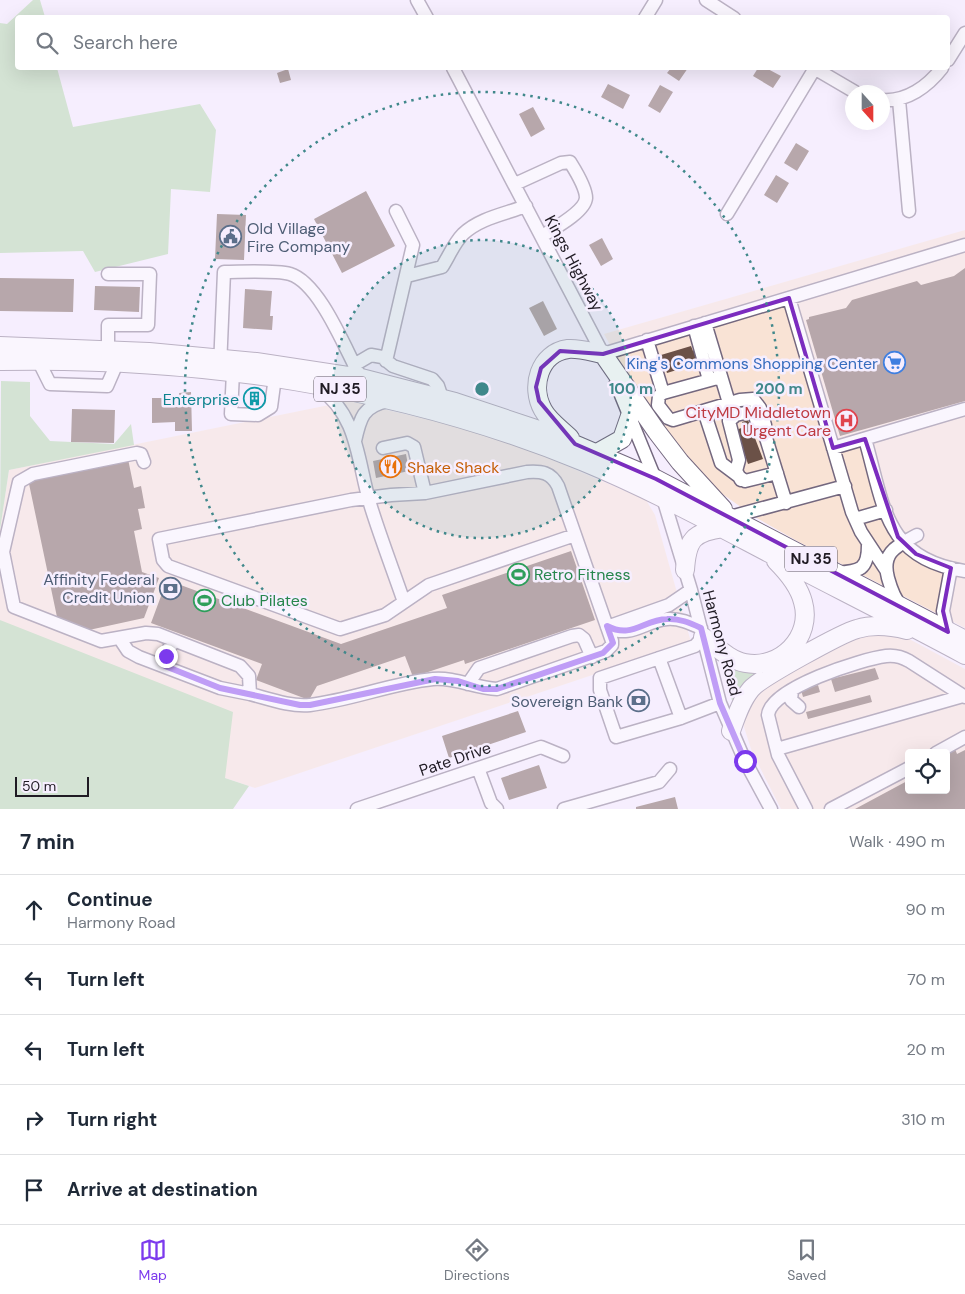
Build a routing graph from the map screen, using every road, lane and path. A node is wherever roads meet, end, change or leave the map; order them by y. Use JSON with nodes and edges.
{"nodes":[{"id":1,"x":417,"y":0,"type":"edge"},
{"id":2,"x":656,"y":0,"type":"edge"},
{"id":3,"x":706,"y":0,"type":"edge"},
{"id":4,"x":424,"y":15,"type":"edge"},
{"id":5,"x":647,"y":15,"type":"edge"},
{"id":6,"x":729,"y":15,"type":"edge"},
{"id":7,"x":965,"y":33,"type":"edge"},
{"id":8,"x":950,"y":57,"type":"edge"},
{"id":9,"x":454,"y":70,"type":"edge"},
{"id":10,"x":814,"y":70,"type":"edge"},
{"id":11,"x":818,"y":70,"type":"edge"},
{"id":12,"x":940,"y":70,"type":"edge"},
{"id":13,"x":845,"y":86,"type":"edge"},
{"id":14,"x":890,"y":100,"type":"edge"},
{"id":15,"x":899,"y":100,"type":"junction"},
{"id":16,"x":515,"y":184,"type":"junction"},
{"id":17,"x":526,"y":206,"type":"junction"},
{"id":18,"x":396,"y":211,"type":"dead end"},
{"id":19,"x":909,"y":211,"type":"dead end"},
{"id":20,"x":727,"y":214,"type":"dead end"},
{"id":21,"x":542,"y":236,"type":"junction"},
{"id":22,"x":965,"y":245,"type":"edge"},
{"id":23,"x":108,"y":274,"type":"dead end"},
{"id":24,"x":407,"y":276,"type":"junction"},
{"id":25,"x":789,"y":298,"type":"junction"},
{"id":26,"x":696,"y":326,"type":"junction"},
{"id":27,"x":647,"y":340,"type":"junction"},
{"id":28,"x":0,"y":346,"type":"edge"},
{"id":29,"x":603,"y":354,"type":"junction"},
{"id":30,"x":113,"y":356,"type":"junction"},
{"id":31,"x":386,"y":360,"type":"junction"},
{"id":32,"x":0,"y":361,"type":"edge"},
{"id":33,"x":224,"y":367,"type":"junction"},
{"id":34,"x":397,"y":368,"type":"junction"},
{"id":35,"x":357,"y":372,"type":"junction"},
{"id":36,"x":275,"y":377,"type":"junction"},
{"id":37,"x":712,"y":379,"type":"junction"},
{"id":38,"x":314,"y":384,"type":"junction"},
{"id":39,"x":394,"y":393,"type":"junction"},
{"id":40,"x":663,"y":393,"type":"junction"},
{"id":41,"x":442,"y":398,"type":"junction"},
{"id":42,"x":729,"y":403,"type":"junction"},
{"id":43,"x":965,"y":410,"type":"edge"},
{"id":44,"x":704,"y":411,"type":"junction"},
{"id":45,"x":630,"y":416,"type":"junction"},
{"id":46,"x":766,"y":438,"type":"junction"},
{"id":47,"x":865,"y":439,"type":"junction"},
{"id":48,"x":355,"y":441,"type":"junction"},
{"id":49,"x":575,"y":444,"type":"junction"},
{"id":50,"x":384,"y":448,"type":"dead end"},
{"id":51,"x":833,"y":448,"type":"junction"},
{"id":52,"x":597,"y":453,"type":"junction"},
{"id":53,"x":144,"y":462,"type":"dead end"},
{"id":54,"x":777,"y":473,"type":"junction"},
{"id":55,"x":656,"y":479,"type":"junction"},
{"id":56,"x":741,"y":480,"type":"junction"},
{"id":57,"x":845,"y":486,"type":"junction"},
{"id":58,"x":425,"y":493,"type":"junction"},
{"id":59,"x":368,"y":497,"type":"junction"},
{"id":60,"x":663,"y":498,"type":"junction"},
{"id":61,"x":786,"y":504,"type":"junction"},
{"id":62,"x":886,"y":510,"type":"junction"},
{"id":63,"x":855,"y":519,"type":"junction"},
{"id":64,"x":726,"y":523,"type":"junction"},
{"id":65,"x":575,"y":535,"type":"junction"},
{"id":66,"x":917,"y":535,"type":"dead end"},
{"id":67,"x":902,"y":543,"type":"junction"},
{"id":68,"x":868,"y":545,"type":"junction"},
{"id":69,"x":767,"y":552,"type":"junction"},
{"id":70,"x":951,"y":568,"type":"junction"},
{"id":71,"x":685,"y":570,"type":"junction"},
{"id":72,"x":886,"y":570,"type":"junction"},
{"id":73,"x":965,"y":571,"type":"edge"},
{"id":74,"x":837,"y":573,"type":"junction"},
{"id":75,"x":691,"y":590,"type":"junction"},
{"id":76,"x":404,"y":602,"type":"junction"},
{"id":77,"x":901,"y":606,"type":"junction"},
{"id":78,"x":607,"y":626,"type":"junction"},
{"id":79,"x":948,"y":632,"type":"junction"},
{"id":80,"x":702,"y":633,"type":"junction"},
{"id":81,"x":928,"y":635,"type":"junction"},
{"id":82,"x":120,"y":639,"type":"junction"},
{"id":83,"x":965,"y":640,"type":"edge"},
{"id":84,"x":174,"y":642,"type":"junction"},
{"id":85,"x":965,"y":654,"type":"edge"},
{"id":86,"x":592,"y":657,"type":"junction"},
{"id":87,"x":659,"y":658,"type":"junction"},
{"id":88,"x":165,"y":666,"type":"junction"},
{"id":89,"x":468,"y":684,"type":"junction"},
{"id":90,"x":792,"y":690,"type":"junction"},
{"id":91,"x":250,"y":694,"type":"junction"},
{"id":92,"x":964,"y":697,"type":"edge"},
{"id":93,"x":720,"y":703,"type":"junction"},
{"id":94,"x":799,"y":707,"type":"dead end"},
{"id":95,"x":681,"y":718,"type":"junction"},
{"id":96,"x":731,"y":731,"type":"junction"},
{"id":97,"x":965,"y":738,"type":"edge"},
{"id":98,"x":777,"y":749,"type":"junction"},
{"id":99,"x":944,"y":749,"type":"edge"},
{"id":100,"x":563,"y":756,"type":"dead end"},
{"id":101,"x":478,"y":768,"type":"junction"},
{"id":102,"x":670,"y":769,"type":"dead end"},
{"id":103,"x":905,"y":770,"type":"edge"},
{"id":104,"x":357,"y":809,"type":"edge"},
{"id":105,"x":497,"y":809,"type":"edge"},
{"id":106,"x":564,"y":809,"type":"edge"},
{"id":107,"x":771,"y":809,"type":"edge"},
{"id":108,"x":806,"y":809,"type":"edge"},
{"id":109,"x":831,"y":809,"type":"edge"}],
"edges":[{"from":1,"to":4,"type":"street"},
{"from":2,"to":5,"type":"street"},
{"from":3,"to":6,"type":"street"},
{"from":7,"to":8,"type":"street"},
{"from":9,"to":16,"type":"street","name":"Kings Highway"},
{"from":10,"to":20,"type":"street"},
{"from":11,"to":13,"type":"street"},
{"from":12,"to":15,"type":"street"},
{"from":14,"to":15,"type":"street"},
{"from":15,"to":19,"type":"street"},
{"from":16,"to":17,"type":"street","name":"Kings Highway"},
{"from":16,"to":21,"type":"street"},
{"from":17,"to":21,"type":"street","name":"Kings Highway"},
{"from":17,"to":24,"type":"street"},
{"from":18,"to":24,"type":"street"},
{"from":21,"to":29,"type":"street","name":"Kings Highway"},
{"from":22,"to":25,"type":"street"},
{"from":23,"to":30,"type":"street"},
{"from":24,"to":31,"type":"street"},
{"from":25,"to":26,"type":"street"},
{"from":25,"to":51,"type":"street"},
{"from":26,"to":27,"type":"street"},
{"from":26,"to":37,"type":"street"},
{"from":26,"to":37,"type":"street"},
{"from":27,"to":29,"type":"street"},
{"from":27,"to":40,"type":"street"},
{"from":28,"to":30,"type":"highway","number":"NJ 35"},
{"from":29,"to":45,"type":"street","name":"Kings Highway"},
{"from":29,"to":49,"type":"highway"},
{"from":29,"to":64,"type":"highway"},
{"from":30,"to":32,"type":"highway","number":"NJ 35"},
{"from":30,"to":33,"type":"highway","number":"NJ 35"},
{"from":31,"to":34,"type":"street"},
{"from":31,"to":35,"type":"street"},
{"from":33,"to":35,"type":"highway","number":"NJ 35"},
{"from":33,"to":35,"type":"street"},
{"from":33,"to":36,"type":"highway","number":"NJ 35"},
{"from":33,"to":36,"type":"street"},
{"from":34,"to":39,"type":"street"},
{"from":34,"to":41,"type":"street"},
{"from":35,"to":39,"type":"highway","number":"NJ 35"},
{"from":36,"to":38,"type":"highway","number":"NJ 35"},
{"from":37,"to":40,"type":"street"},
{"from":37,"to":42,"type":"street"},
{"from":38,"to":39,"type":"highway","number":"NJ 35"},
{"from":38,"to":48,"type":"street"},
{"from":39,"to":41,"type":"highway","number":"NJ 35"},
{"from":39,"to":48,"type":"street"},
{"from":39,"to":60,"type":"highway","number":"NJ 35"},
{"from":40,"to":44,"type":"street"},
{"from":41,"to":49,"type":"highway","number":"NJ 35"},
{"from":42,"to":44,"type":"street"},
{"from":42,"to":46,"type":"street"},
{"from":43,"to":47,"type":"street"},
{"from":44,"to":56,"type":"street"},
{"from":45,"to":52,"type":"highway"},
{"from":45,"to":55,"type":"street","name":"Kings Highway"},
{"from":46,"to":54,"type":"street"},
{"from":46,"to":56,"type":"street"},
{"from":47,"to":51,"type":"street"},
{"from":47,"to":62,"type":"street"},
{"from":48,"to":59,"type":"street"},
{"from":49,"to":52,"type":"highway","number":"NJ 35"},
{"from":50,"to":58,"type":"street"},
{"from":51,"to":57,"type":"street"},
{"from":52,"to":55,"type":"highway","number":"NJ 35"},
{"from":53,"to":82,"type":"street"},
{"from":54,"to":56,"type":"street"},
{"from":54,"to":61,"type":"street"},
{"from":55,"to":60,"type":"street","name":"Harmony Road"},
{"from":55,"to":64,"type":"highway","number":"NJ 35"},
{"from":57,"to":61,"type":"street"},
{"from":57,"to":63,"type":"street"},
{"from":58,"to":59,"type":"street"},
{"from":58,"to":65,"type":"street"},
{"from":59,"to":76,"type":"street"},
{"from":59,"to":76,"type":"street"},
{"from":60,"to":64,"type":"highway","number":"NJ 35"},
{"from":60,"to":71,"type":"street","name":"Harmony Road"},
{"from":61,"to":64,"type":"street"},
{"from":62,"to":63,"type":"street"},
{"from":62,"to":67,"type":"street"},
{"from":63,"to":68,"type":"street"},
{"from":64,"to":69,"type":"highway","number":"NJ 35"},
{"from":64,"to":71,"type":"highway"},
{"from":64,"to":74,"type":"highway","number":"NJ 35"},
{"from":65,"to":76,"type":"street"},
{"from":65,"to":78,"type":"street"},
{"from":66,"to":67,"type":"street"},
{"from":67,"to":70,"type":"street"},
{"from":67,"to":72,"type":"street"},
{"from":68,"to":72,"type":"street"},
{"from":68,"to":74,"type":"street"},
{"from":69,"to":80,"type":"highway"},
{"from":69,"to":81,"type":"highway","number":"NJ 35"},
{"from":70,"to":73,"type":"street"},
{"from":70,"to":79,"type":"street"},
{"from":71,"to":75,"type":"street","name":"Harmony Road"},
{"from":72,"to":77,"type":"street"},
{"from":74,"to":77,"type":"highway","number":"NJ 35"},
{"from":75,"to":78,"type":"street"},
{"from":75,"to":80,"type":"street","name":"Harmony Road"},
{"from":77,"to":79,"type":"highway","number":"NJ 35"},
{"from":78,"to":80,"type":"street"},
{"from":78,"to":86,"type":"street"},
{"from":79,"to":83,"type":"highway","number":"NJ 35"},
{"from":80,"to":87,"type":"street"},
{"from":80,"to":93,"type":"street","name":"Harmony Road"},
{"from":81,"to":85,"type":"highway","number":"NJ 35"},
{"from":81,"to":96,"type":"highway"},
{"from":82,"to":84,"type":"street"},
{"from":82,"to":88,"type":"street"},
{"from":84,"to":88,"type":"street"},
{"from":84,"to":91,"type":"street"},
{"from":86,"to":89,"type":"street"},
{"from":86,"to":89,"type":"street"},
{"from":87,"to":95,"type":"street"},
{"from":87,"to":95,"type":"street"},
{"from":88,"to":91,"type":"street"},
{"from":89,"to":91,"type":"street"},
{"from":90,"to":92,"type":"street"},
{"from":90,"to":94,"type":"street"},
{"from":90,"to":98,"type":"street"},
{"from":92,"to":98,"type":"street"},
{"from":93,"to":95,"type":"street"},
{"from":93,"to":96,"type":"street","name":"Harmony Road"},
{"from":96,"to":107,"type":"street","name":"Harmony Road"},
{"from":97,"to":99,"type":"street"},
{"from":98,"to":108,"type":"street"},
{"from":100,"to":101,"type":"street","name":"Pate Drive"},
{"from":101,"to":104,"type":"street","name":"Pate Drive"},
{"from":101,"to":105,"type":"street"},
{"from":102,"to":106,"type":"street"},
{"from":103,"to":109,"type":"street"}]}
